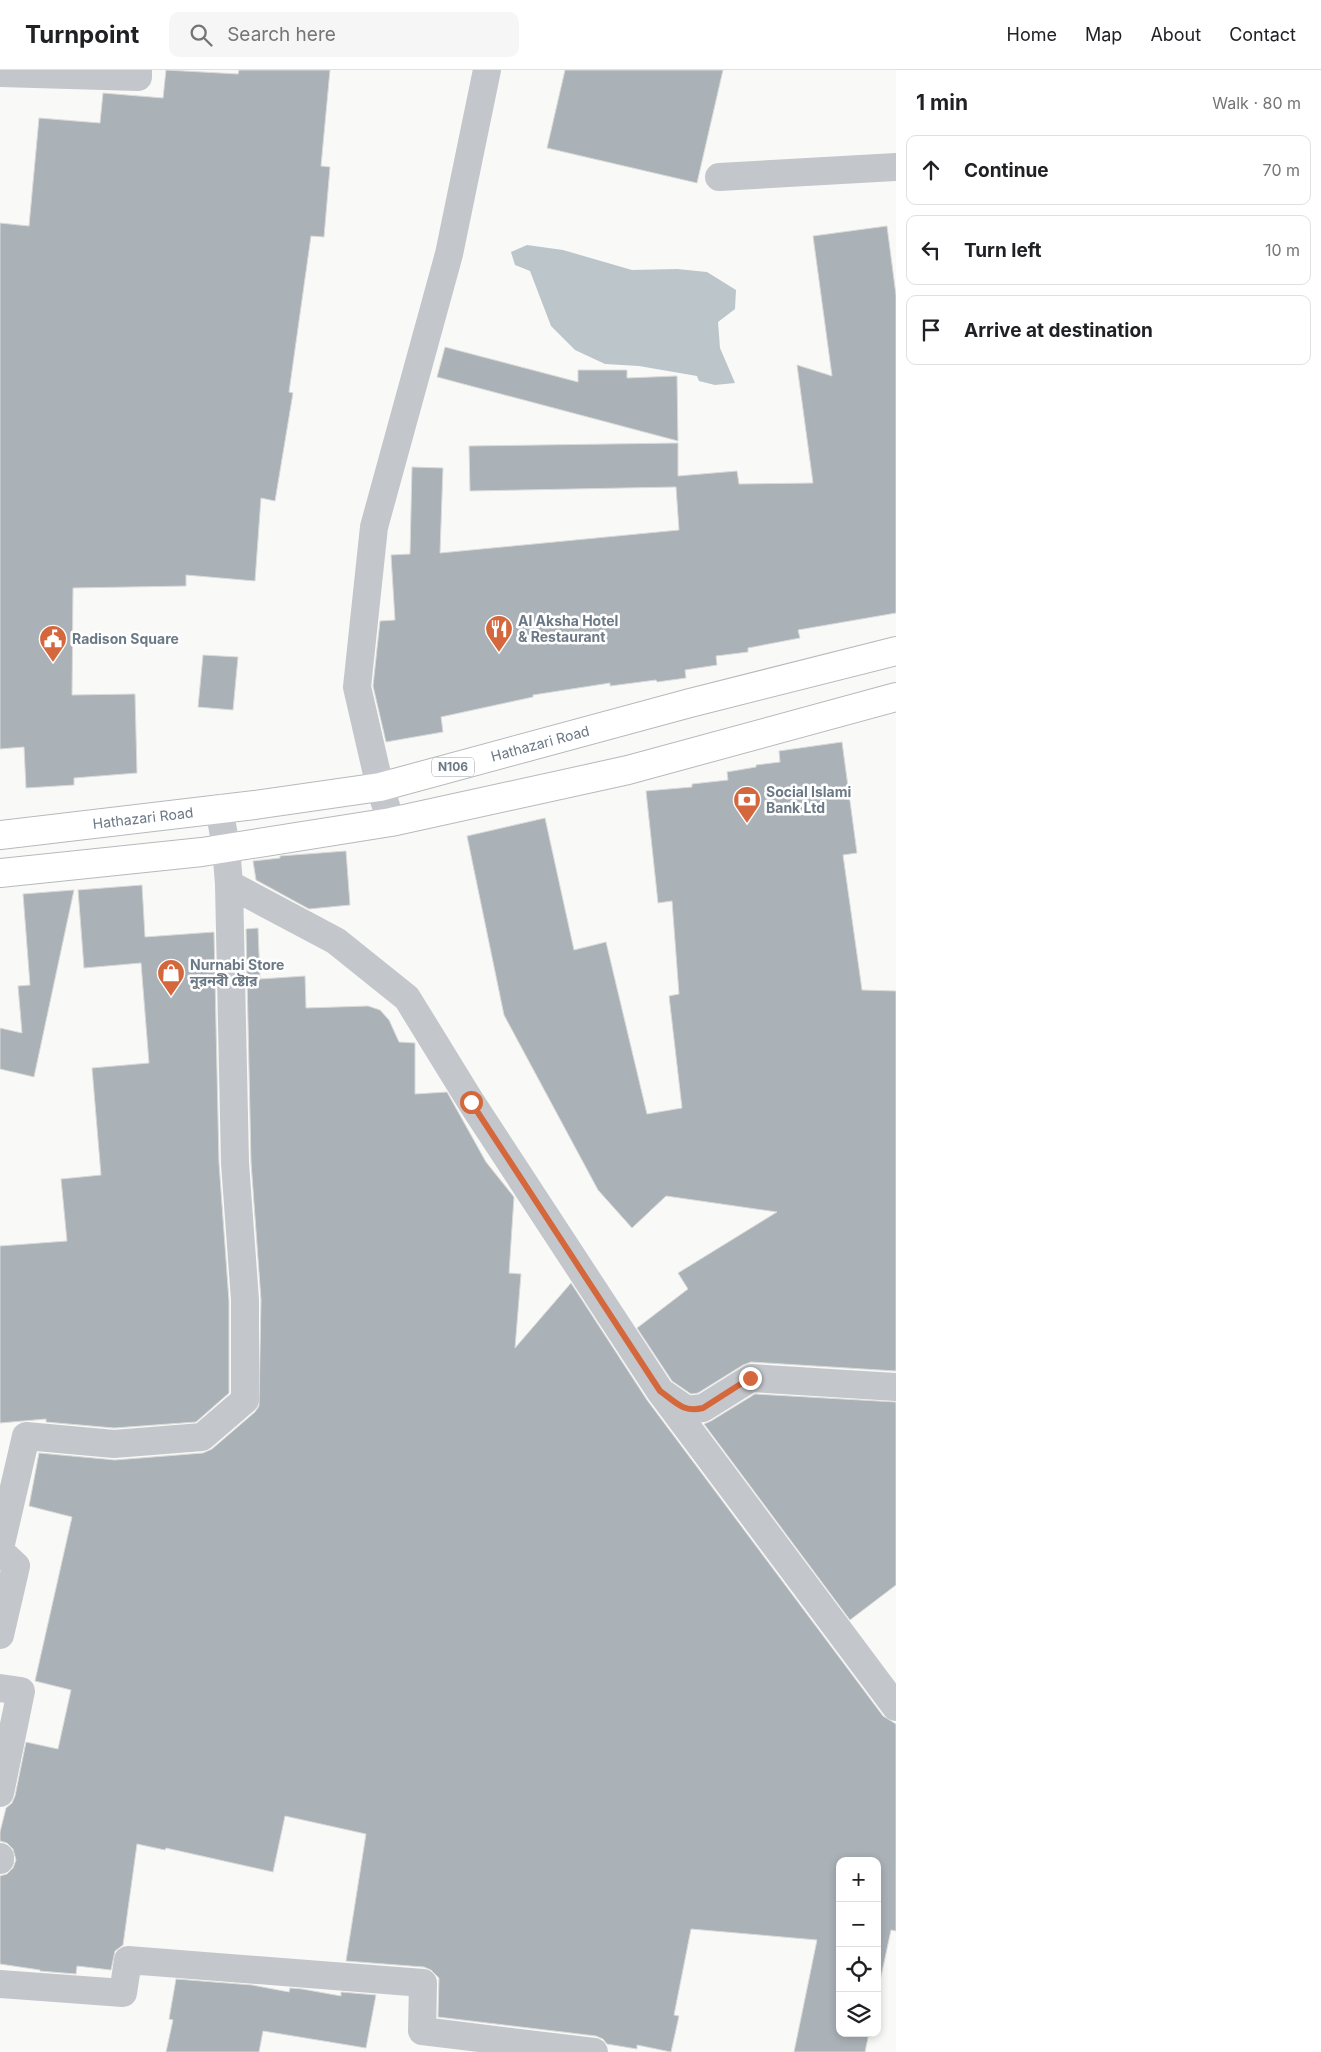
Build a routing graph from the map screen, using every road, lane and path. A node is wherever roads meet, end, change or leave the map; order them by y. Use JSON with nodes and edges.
{"nodes":[{"id":1,"x":138,"y":70,"type":"edge"},
{"id":2,"x":487,"y":70,"type":"edge"},
{"id":3,"x":0,"y":74,"type":"edge"},
{"id":4,"x":896,"y":167,"type":"edge"},
{"id":5,"x":719,"y":177,"type":"dead end"},
{"id":6,"x":896,"y":651,"type":"edge"},
{"id":7,"x":896,"y":697,"type":"edge"},
{"id":8,"x":380,"y":787,"type":"junction"},
{"id":9,"x":219,"y":808,"type":"junction"},
{"id":10,"x":391,"y":822,"type":"junction"},
{"id":11,"x":0,"y":835,"type":"edge"},
{"id":12,"x":226,"y":847,"type":"junction"},
{"id":13,"x":0,"y":874,"type":"edge"},
{"id":14,"x":229,"y":884,"type":"junction"},
{"id":15,"x":896,"y":1388,"type":"edge"},
{"id":16,"x":660,"y":1391,"type":"junction"},
{"id":17,"x":0,"y":1550,"type":"edge"},
{"id":18,"x":0,"y":1635,"type":"edge"},
{"id":19,"x":0,"y":1688,"type":"edge"},
{"id":20,"x":896,"y":1707,"type":"edge"},
{"id":21,"x":0,"y":1793,"type":"edge"},
{"id":22,"x":0,"y":1984,"type":"edge"},
{"id":23,"x":420,"y":2042,"type":"edge"},
{"id":24,"x":594,"y":2052,"type":"edge"}],
"edges":[{"from":1,"to":3,"type":"street"},
{"from":2,"to":8,"type":"street"},
{"from":4,"to":5,"type":"street"},
{"from":6,"to":8,"type":"highway","name":"Hathazari Road","number":"N106"},
{"from":7,"to":10,"type":"highway"},
{"from":8,"to":9,"type":"highway","name":"Hathazari Road","number":"N106"},
{"from":8,"to":10,"type":"street"},
{"from":9,"to":11,"type":"highway","name":"Hathazari Road","number":"N106"},
{"from":9,"to":12,"type":"street"},
{"from":10,"to":12,"type":"highway"},
{"from":12,"to":13,"type":"highway"},
{"from":12,"to":14,"type":"street"},
{"from":14,"to":16,"type":"street"},
{"from":14,"to":17,"type":"street"},
{"from":15,"to":16,"type":"street"},
{"from":16,"to":20,"type":"street"},
{"from":17,"to":18,"type":"street"},
{"from":19,"to":21,"type":"street"},
{"from":22,"to":23,"type":"street"},
{"from":23,"to":24,"type":"street"}]}
